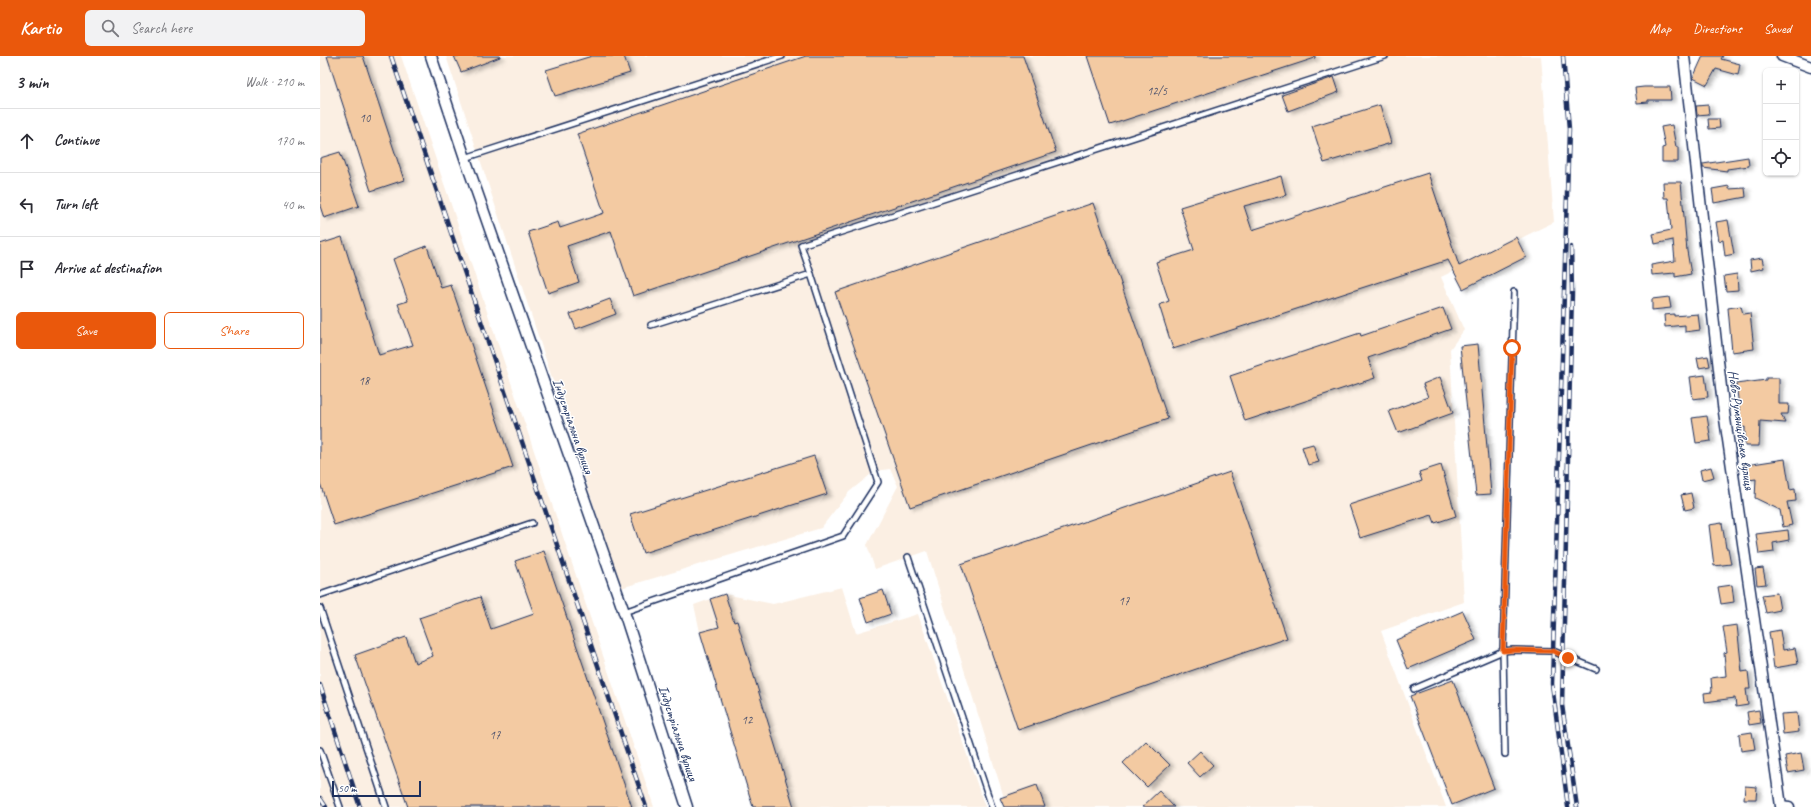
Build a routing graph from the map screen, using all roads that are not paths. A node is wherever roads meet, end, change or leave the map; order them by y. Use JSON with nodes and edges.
{"nodes":[{"id":1,"x":431,"y":56,"type":"edge"},
{"id":2,"x":782,"y":56,"type":"edge"},
{"id":3,"x":1385,"y":56,"type":"edge"},
{"id":4,"x":1684,"y":56,"type":"edge"},
{"id":5,"x":1782,"y":56,"type":"edge"},
{"id":6,"x":1811,"y":67,"type":"edge"},
{"id":7,"x":464,"y":158,"type":"junction"},
{"id":8,"x":811,"y":274,"type":"junction"},
{"id":9,"x":1514,"y":292,"type":"dead end"},
{"id":10,"x":651,"y":325,"type":"dead end"},
{"id":11,"x":532,"y":523,"type":"dead end"},
{"id":12,"x":908,"y":557,"type":"dead end"},
{"id":13,"x":320,"y":595,"type":"edge"},
{"id":14,"x":320,"y":608,"type":"edge"},
{"id":15,"x":624,"y":612,"type":"junction"},
{"id":16,"x":1503,"y":651,"type":"junction"},
{"id":17,"x":1596,"y":669,"type":"dead end"},
{"id":18,"x":1414,"y":689,"type":"dead end"},
{"id":19,"x":320,"y":750,"type":"edge"},
{"id":20,"x":1505,"y":754,"type":"dead end"},
{"id":21,"x":1785,"y":806,"type":"edge"},
{"id":22,"x":340,"y":807,"type":"edge"},
{"id":23,"x":386,"y":807,"type":"edge"},
{"id":24,"x":687,"y":807,"type":"edge"},
{"id":25,"x":992,"y":807,"type":"edge"}],
"edges":[{"from":1,"to":7,"type":"street","name":"Індустріальна вулиця"},
{"from":2,"to":7,"type":"lane"},
{"from":3,"to":8,"type":"lane"},
{"from":4,"to":21,"type":"street","name":"Ново-Румянцівська вулиця"},
{"from":5,"to":6,"type":"street"},
{"from":7,"to":15,"type":"street","name":"Індустріальна вулиця"},
{"from":8,"to":10,"type":"lane"},
{"from":8,"to":15,"type":"lane"},
{"from":9,"to":16,"type":"lane"},
{"from":11,"to":13,"type":"lane"},
{"from":12,"to":25,"type":"lane"},
{"from":14,"to":23,"type":"lane"},
{"from":15,"to":24,"type":"street","name":"Індустріальна вулиця"},
{"from":16,"to":17,"type":"lane"},
{"from":16,"to":18,"type":"lane"},
{"from":16,"to":20,"type":"lane"},
{"from":19,"to":22,"type":"lane"}]}
